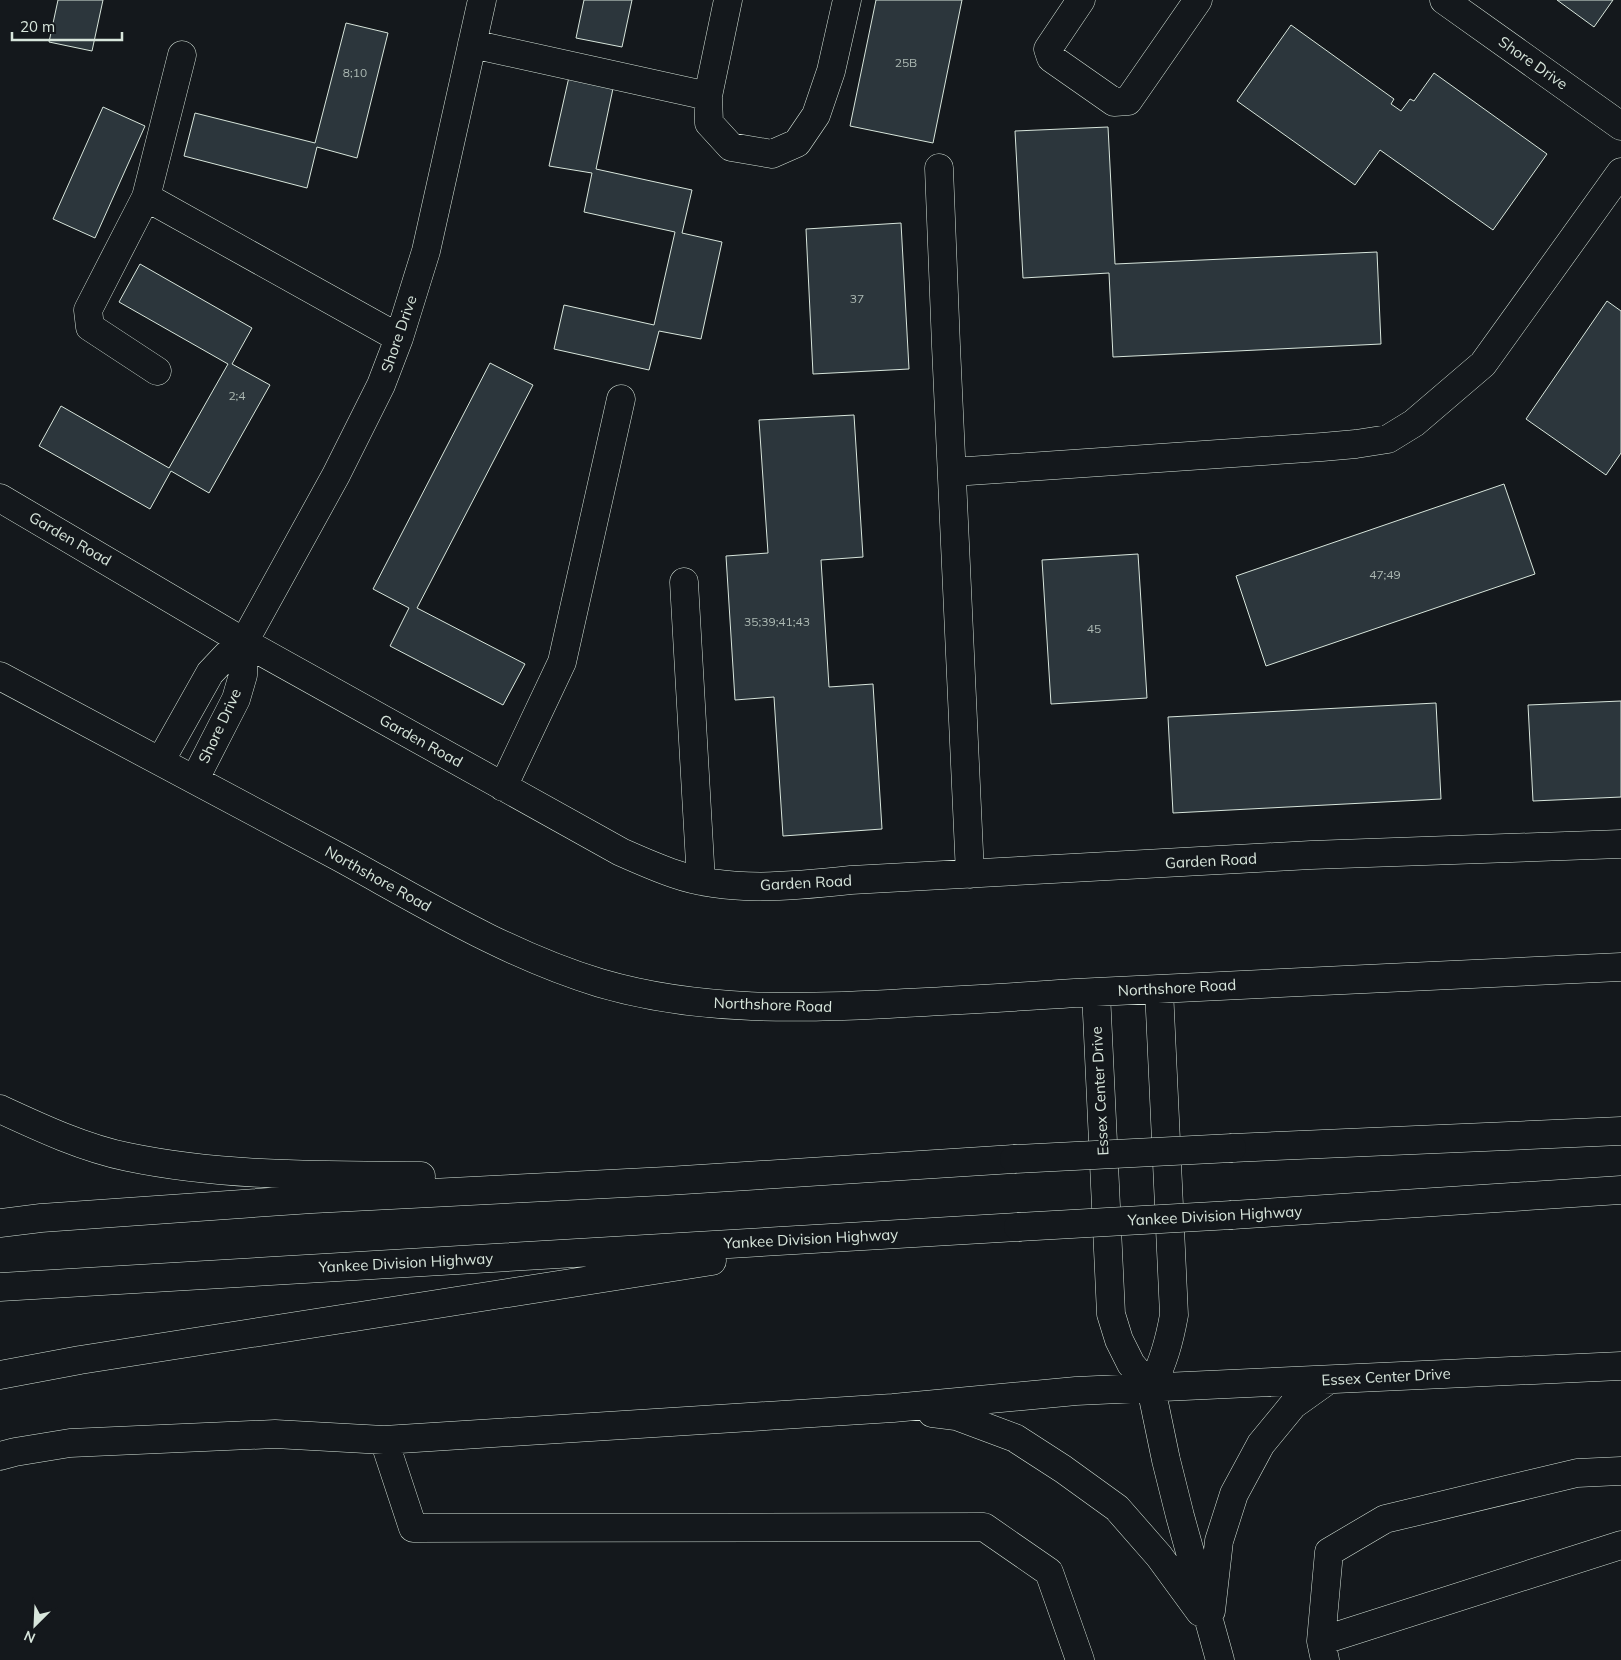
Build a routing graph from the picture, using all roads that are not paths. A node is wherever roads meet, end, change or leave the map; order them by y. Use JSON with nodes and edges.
{"nodes":[{"id":1,"x":482,"y":0,"type":"edge"},
{"id":2,"x":728,"y":0,"type":"edge"},
{"id":3,"x":847,"y":0,"type":"edge"},
{"id":4,"x":1081,"y":0,"type":"edge"},
{"id":5,"x":1198,"y":0,"type":"edge"},
{"id":6,"x":1444,"y":0,"type":"edge"},
{"id":7,"x":472,"y":44,"type":"junction"},
{"id":8,"x":182,"y":55,"type":"dead end"},
{"id":9,"x":708,"y":96,"type":"junction"},
{"id":10,"x":1621,"y":126,"type":"edge"},
{"id":11,"x":939,"y":168,"type":"dead end"},
{"id":12,"x":1621,"y":172,"type":"edge"},
{"id":13,"x":146,"y":197,"type":"junction"},
{"id":14,"x":400,"y":338,"type":"junction"},
{"id":15,"x":157,"y":372,"type":"dead end"},
{"id":16,"x":621,"y":399,"type":"dead end"},
{"id":17,"x":953,"y":472,"type":"junction"},
{"id":18,"x":0,"y":498,"type":"edge"},
{"id":19,"x":684,"y":582,"type":"dead end"},
{"id":20,"x":244,"y":642,"type":"junction"},
{"id":21,"x":0,"y":676,"type":"edge"},
{"id":22,"x":161,"y":760,"type":"junction"},
{"id":23,"x":195,"y":779,"type":"junction"},
{"id":24,"x":503,"y":787,"type":"junction"},
{"id":25,"x":1621,"y":844,"type":"edge"},
{"id":26,"x":970,"y":874,"type":"junction"},
{"id":27,"x":702,"y":881,"type":"junction"},
{"id":28,"x":1621,"y":967,"type":"edge"},
{"id":29,"x":1159,"y":989,"type":"junction"},
{"id":30,"x":1096,"y":992,"type":"junction"},
{"id":31,"x":0,"y":1109,"type":"edge"},
{"id":32,"x":1621,"y":1131,"type":"edge"},
{"id":33,"x":667,"y":1180,"type":"junction"},
{"id":34,"x":1621,"y":1190,"type":"edge"},
{"id":35,"x":0,"y":1223,"type":"edge"},
{"id":36,"x":872,"y":1236,"type":"junction"},
{"id":37,"x":0,"y":1287,"type":"edge"},
{"id":38,"x":1621,"y":1366,"type":"edge"},
{"id":39,"x":0,"y":1375,"type":"edge"},
{"id":40,"x":1328,"y":1380,"type":"junction"},
{"id":41,"x":1151,"y":1388,"type":"junction"},
{"id":42,"x":893,"y":1408,"type":"junction"},
{"id":43,"x":384,"y":1440,"type":"junction"},
{"id":44,"x":0,"y":1456,"type":"edge"},
{"id":45,"x":1621,"y":1471,"type":"edge"},
{"id":46,"x":1621,"y":1545,"type":"edge"},
{"id":47,"x":1210,"y":1625,"type":"junction"},
{"id":48,"x":1323,"y":1651,"type":"edge"},
{"id":49,"x":1080,"y":1660,"type":"edge"},
{"id":50,"x":1220,"y":1660,"type":"edge"}],
"edges":[{"from":1,"to":7,"type":"main road","name":"Shore Drive"},
{"from":2,"to":9,"type":"main road"},
{"from":3,"to":9,"type":"main road"},
{"from":4,"to":5,"type":"main road"},
{"from":6,"to":10,"type":"main road","name":"Shore Drive"},
{"from":7,"to":9,"type":"main road"},
{"from":7,"to":14,"type":"main road","name":"Shore Drive"},
{"from":8,"to":13,"type":"main road"},
{"from":11,"to":17,"type":"main road"},
{"from":12,"to":17,"type":"main road"},
{"from":13,"to":14,"type":"main road"},
{"from":13,"to":15,"type":"main road"},
{"from":14,"to":20,"type":"main road","name":"Shore Drive"},
{"from":16,"to":24,"type":"main road"},
{"from":17,"to":26,"type":"main road"},
{"from":18,"to":20,"type":"main road","name":"Garden Road"},
{"from":19,"to":27,"type":"main road"},
{"from":20,"to":22,"type":"main road","name":"Shore Drive"},
{"from":20,"to":23,"type":"main road","name":"Shore Drive"},
{"from":20,"to":24,"type":"main road","name":"Garden Road"},
{"from":21,"to":22,"type":"main road","name":"Northshore Road"},
{"from":22,"to":23,"type":"main road","name":"Northshore Road"},
{"from":23,"to":30,"type":"main road","name":"Northshore Road"},
{"from":24,"to":27,"type":"main road","name":"Garden Road"},
{"from":25,"to":26,"type":"main road","name":"Garden Road"},
{"from":26,"to":27,"type":"main road","name":"Garden Road"},
{"from":28,"to":29,"type":"main road","name":"Northshore Road"},
{"from":29,"to":30,"type":"main road","name":"Northshore Road"},
{"from":29,"to":41,"type":"main road"},
{"from":30,"to":41,"type":"main road","name":"Essex Center Drive"},
{"from":31,"to":33,"type":"main road"},
{"from":32,"to":33,"type":"main road","bridge":true},
{"from":33,"to":35,"type":"main road"},
{"from":34,"to":36,"type":"main road","name":"Yankee Division Highway","bridge":true},
{"from":36,"to":37,"type":"main road","name":"Yankee Division Highway"},
{"from":36,"to":39,"type":"main road"},
{"from":38,"to":40,"type":"main road","name":"Essex Center Drive"},
{"from":40,"to":41,"type":"main road","name":"Essex Center Drive"},
{"from":40,"to":47,"type":"main road"},
{"from":41,"to":42,"type":"main road"},
{"from":41,"to":47,"type":"main road"},
{"from":42,"to":43,"type":"main road"},
{"from":42,"to":47,"type":"main road"},
{"from":43,"to":44,"type":"main road"},
{"from":43,"to":49,"type":"main road"},
{"from":45,"to":48,"type":"main road"},
{"from":46,"to":48,"type":"main road"},
{"from":47,"to":50,"type":"main road"}]}
